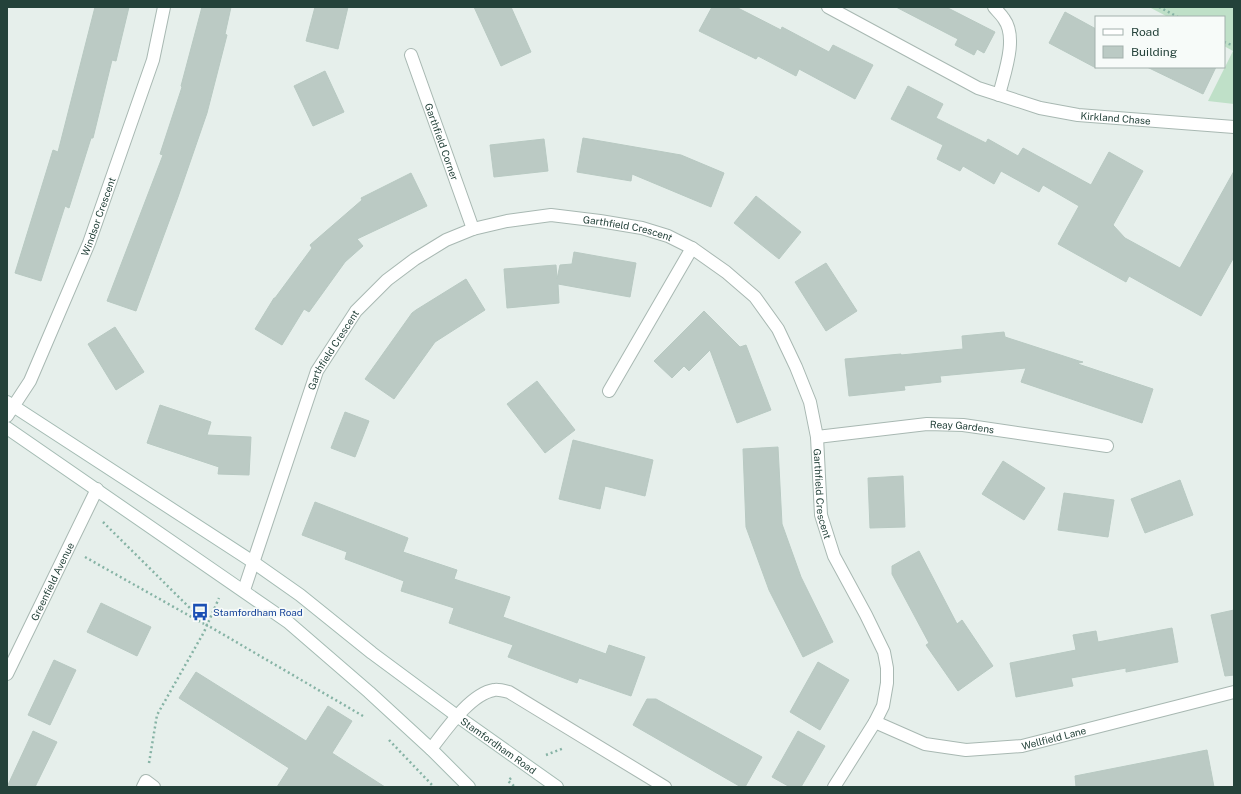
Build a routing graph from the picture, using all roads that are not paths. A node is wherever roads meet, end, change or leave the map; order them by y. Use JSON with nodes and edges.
{"nodes":[{"id":1,"x":164,"y":7,"type":"edge"},
{"id":2,"x":828,"y":7,"type":"edge"},
{"id":3,"x":994,"y":7,"type":"edge"},
{"id":4,"x":411,"y":56,"type":"dead end"},
{"id":5,"x":999,"y":95,"type":"junction"},
{"id":6,"x":1234,"y":127,"type":"edge"},
{"id":7,"x":474,"y":228,"type":"junction"},
{"id":8,"x":692,"y":248,"type":"junction"},
{"id":9,"x":609,"y":391,"type":"dead end"},
{"id":10,"x":9,"y":408,"type":"edge"},
{"id":11,"x":7,"y":428,"type":"edge"},
{"id":12,"x":817,"y":437,"type":"junction"},
{"id":13,"x":1107,"y":446,"type":"dead end"},
{"id":14,"x":97,"y":489,"type":"junction"},
{"id":15,"x":253,"y":562,"type":"junction"},
{"id":16,"x":244,"y":590,"type":"junction"},
{"id":17,"x":7,"y":674,"type":"edge"},
{"id":18,"x":1234,"y":692,"type":"edge"},
{"id":19,"x":457,"y":716,"type":"junction"},
{"id":20,"x":875,"y":722,"type":"junction"},
{"id":21,"x":431,"y":749,"type":"junction"},
{"id":22,"x":469,"y":787,"type":"edge"},
{"id":23,"x":557,"y":787,"type":"edge"},
{"id":24,"x":665,"y":787,"type":"edge"},
{"id":25,"x":834,"y":787,"type":"edge"}],
"edges":[{"from":1,"to":10,"type":"street","name":"Windsor Crescent"},
{"from":2,"to":5,"type":"street","name":"Kirkland Chase"},
{"from":3,"to":5,"type":"street"},
{"from":4,"to":7,"type":"street","name":"Garthfield Corner"},
{"from":5,"to":6,"type":"street","name":"Kirkland Chase"},
{"from":7,"to":8,"type":"street","name":"Garthfield Crescent"},
{"from":7,"to":15,"type":"street","name":"Garthfield Crescent"},
{"from":8,"to":9,"type":"street"},
{"from":8,"to":12,"type":"street","name":"Garthfield Crescent"},
{"from":10,"to":15,"type":"street","name":"Stamfordham Road"},
{"from":11,"to":14,"type":"street"},
{"from":12,"to":13,"type":"street","name":"Reay Gardens"},
{"from":12,"to":20,"type":"street","name":"Garthfield Crescent"},
{"from":14,"to":16,"type":"street"},
{"from":14,"to":17,"type":"street","name":"Greenfield Avenue"},
{"from":15,"to":16,"type":"street","name":"Garthfield Crescent"},
{"from":15,"to":19,"type":"street","name":"Stamfordham Road"},
{"from":16,"to":21,"type":"street"},
{"from":18,"to":20,"type":"street","name":"Wellfield Lane"},
{"from":19,"to":21,"type":"street"},
{"from":19,"to":23,"type":"street","name":"Stamfordham Road"},
{"from":19,"to":24,"type":"street"},
{"from":20,"to":25,"type":"street","name":"Garthfield Crescent"},
{"from":21,"to":22,"type":"street"}]}
